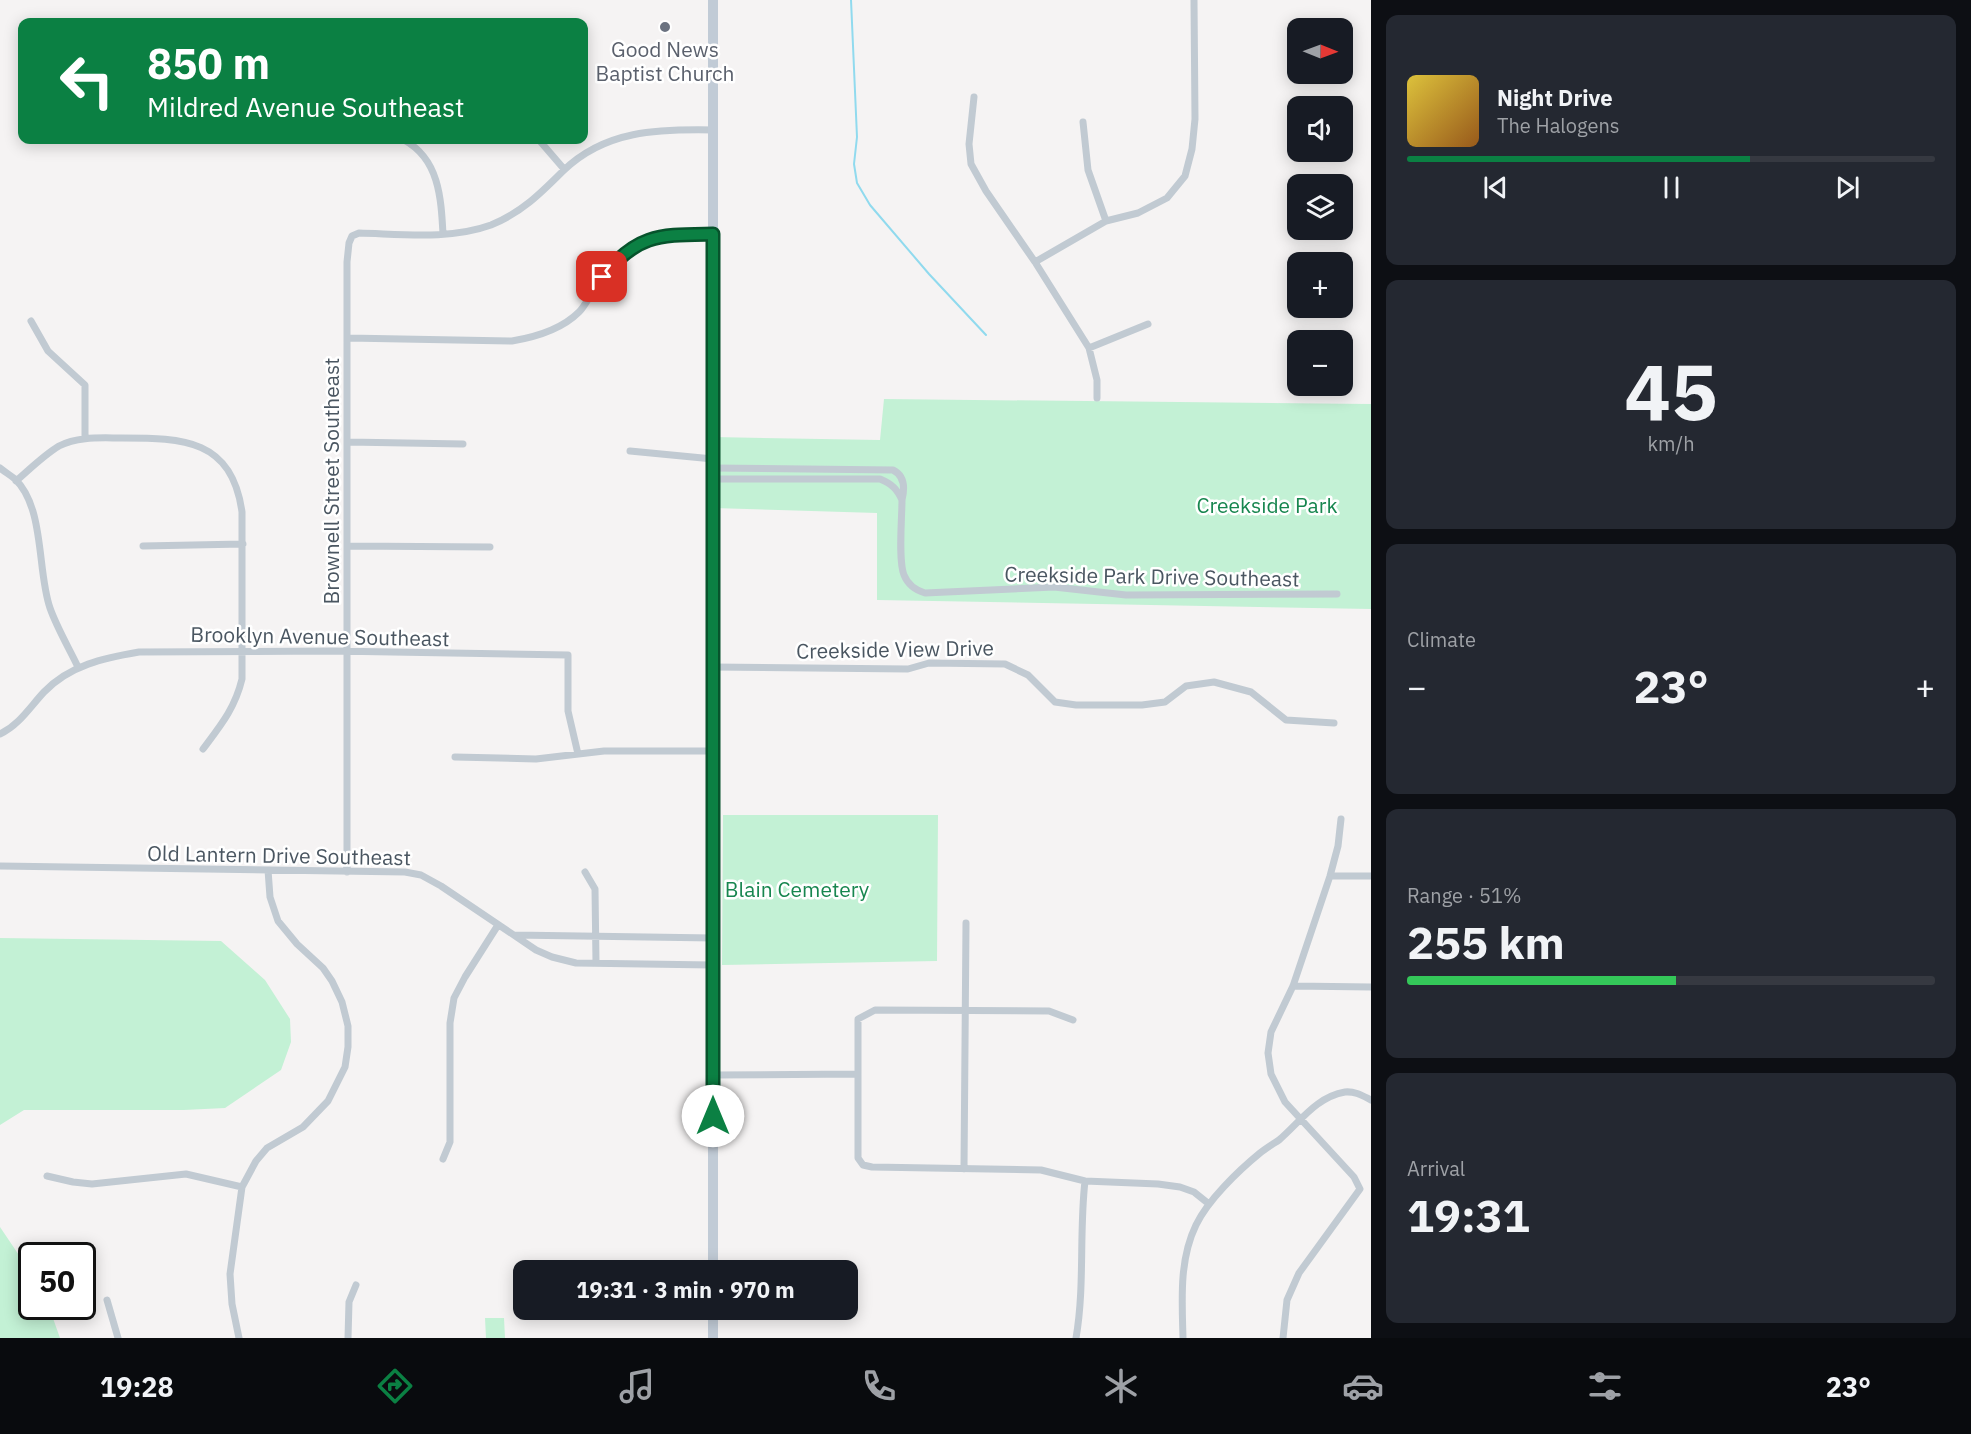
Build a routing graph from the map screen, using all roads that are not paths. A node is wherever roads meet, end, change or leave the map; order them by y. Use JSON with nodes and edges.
{"nodes":[{"id":1,"x":713,"y":0,"type":"edge"},
{"id":2,"x":1194,"y":0,"type":"edge"},
{"id":3,"x":974,"y":97,"type":"dead end"},
{"id":4,"x":1083,"y":122,"type":"dead end"},
{"id":5,"x":713,"y":130,"type":"junction"},
{"id":6,"x":410,"y":144,"type":"edge"},
{"id":7,"x":542,"y":144,"type":"edge"},
{"id":8,"x":564,"y":169,"type":"junction"},
{"id":9,"x":1106,"y":221,"type":"junction"},
{"id":10,"x":443,"y":234,"type":"junction"},
{"id":11,"x":713,"y":234,"type":"junction"},
{"id":12,"x":1035,"y":262,"type":"junction"},
{"id":13,"x":31,"y":321,"type":"dead end"},
{"id":14,"x":1148,"y":324,"type":"dead end"},
{"id":15,"x":348,"y":338,"type":"junction"},
{"id":16,"x":1089,"y":348,"type":"junction"},
{"id":17,"x":1097,"y":398,"type":"dead end"},
{"id":18,"x":86,"y":438,"type":"junction"},
{"id":19,"x":348,"y":442,"type":"junction"},
{"id":20,"x":463,"y":444,"type":"dead end"},
{"id":21,"x":630,"y":451,"type":"dead end"},
{"id":22,"x":0,"y":468,"type":"edge"},
{"id":23,"x":713,"y":468,"type":"junction"},
{"id":24,"x":16,"y":481,"type":"junction"},
{"id":25,"x":902,"y":500,"type":"junction"},
{"id":26,"x":243,"y":544,"type":"junction"},
{"id":27,"x":143,"y":546,"type":"dead end"},
{"id":28,"x":348,"y":546,"type":"junction"},
{"id":29,"x":490,"y":547,"type":"dead end"},
{"id":30,"x":1337,"y":594,"type":"dead end"},
{"id":31,"x":242,"y":651,"type":"junction"},
{"id":32,"x":347,"y":652,"type":"junction"},
{"id":33,"x":78,"y":667,"type":"junction"},
{"id":34,"x":712,"y":667,"type":"junction"},
{"id":35,"x":1334,"y":723,"type":"dead end"},
{"id":36,"x":0,"y":734,"type":"edge"},
{"id":37,"x":203,"y":749,"type":"dead end"},
{"id":38,"x":712,"y":751,"type":"junction"},
{"id":39,"x":578,"y":754,"type":"junction"},
{"id":40,"x":455,"y":757,"type":"dead end"},
{"id":41,"x":1341,"y":819,"type":"dead end"},
{"id":42,"x":0,"y":866,"type":"edge"},
{"id":43,"x":268,"y":870,"type":"junction"},
{"id":44,"x":346,"y":872,"type":"junction"},
{"id":45,"x":585,"y":872,"type":"dead end"},
{"id":46,"x":1330,"y":876,"type":"junction"},
{"id":47,"x":1371,"y":876,"type":"edge"},
{"id":48,"x":966,"y":923,"type":"dead end"},
{"id":49,"x":498,"y":925,"type":"junction"},
{"id":50,"x":513,"y":935,"type":"junction"},
{"id":51,"x":596,"y":936,"type":"junction"},
{"id":52,"x":713,"y":938,"type":"junction"},
{"id":53,"x":596,"y":963,"type":"junction"},
{"id":54,"x":712,"y":965,"type":"junction"},
{"id":55,"x":1293,"y":986,"type":"junction"},
{"id":56,"x":1371,"y":987,"type":"edge"},
{"id":57,"x":964,"y":1011,"type":"junction"},
{"id":58,"x":1073,"y":1020,"type":"dead end"},
{"id":59,"x":858,"y":1074,"type":"junction"},
{"id":60,"x":713,"y":1075,"type":"junction"},
{"id":61,"x":1371,"y":1100,"type":"edge"},
{"id":62,"x":1300,"y":1118,"type":"junction"},
{"id":63,"x":443,"y":1159,"type":"dead end"},
{"id":64,"x":964,"y":1169,"type":"junction"},
{"id":65,"x":47,"y":1176,"type":"dead end"},
{"id":66,"x":1085,"y":1181,"type":"junction"},
{"id":67,"x":242,"y":1187,"type":"junction"},
{"id":68,"x":1209,"y":1204,"type":"junction"},
{"id":69,"x":713,"y":1260,"type":"edge"},
{"id":70,"x":356,"y":1285,"type":"dead end"},
{"id":71,"x":107,"y":1300,"type":"dead end"},
{"id":72,"x":713,"y":1320,"type":"edge"},
{"id":73,"x":118,"y":1338,"type":"edge"},
{"id":74,"x":238,"y":1338,"type":"edge"},
{"id":75,"x":348,"y":1338,"type":"edge"},
{"id":76,"x":713,"y":1338,"type":"edge"},
{"id":77,"x":1076,"y":1338,"type":"edge"},
{"id":78,"x":1183,"y":1338,"type":"edge"},
{"id":79,"x":1283,"y":1338,"type":"edge"}],
"edges":[{"from":1,"to":5,"type":"main road"},
{"from":2,"to":9,"type":"street"},
{"from":3,"to":12,"type":"street"},
{"from":4,"to":9,"type":"street"},
{"from":5,"to":8,"type":"street"},
{"from":5,"to":11,"type":"main road"},
{"from":6,"to":10,"type":"street"},
{"from":7,"to":8,"type":"street"},
{"from":8,"to":10,"type":"street"},
{"from":9,"to":12,"type":"street"},
{"from":10,"to":15,"type":"street","name":"Brownell Street Southeast"},
{"from":11,"to":15,"type":"street"},
{"from":11,"to":23,"type":"main road"},
{"from":12,"to":16,"type":"street"},
{"from":13,"to":18,"type":"street"},
{"from":14,"to":16,"type":"street"},
{"from":15,"to":19,"type":"street","name":"Brownell Street Southeast"},
{"from":16,"to":17,"type":"street"},
{"from":18,"to":24,"type":"street"},
{"from":18,"to":26,"type":"street"},
{"from":19,"to":20,"type":"street"},
{"from":19,"to":28,"type":"street","name":"Brownell Street Southeast"},
{"from":21,"to":23,"type":"street"},
{"from":22,"to":24,"type":"street"},
{"from":23,"to":25,"type":"street"},
{"from":23,"to":25,"type":"street","name":"Creekside Park Drive Southeast"},
{"from":23,"to":34,"type":"main road"},
{"from":24,"to":33,"type":"street"},
{"from":25,"to":30,"type":"street","name":"Creekside Park Drive Southeast"},
{"from":26,"to":27,"type":"street"},
{"from":26,"to":31,"type":"street"},
{"from":28,"to":29,"type":"street"},
{"from":28,"to":32,"type":"street","name":"Brownell Street Southeast"},
{"from":31,"to":32,"type":"street","name":"Brooklyn Avenue Southeast"},
{"from":31,"to":33,"type":"street","name":"Brooklyn Avenue Southeast"},
{"from":31,"to":37,"type":"street"},
{"from":32,"to":39,"type":"street","name":"Brooklyn Avenue Southeast"},
{"from":32,"to":44,"type":"street","name":"Brownell Street Southeast"},
{"from":33,"to":36,"type":"street","name":"Brooklyn Avenue Southeast"},
{"from":34,"to":35,"type":"street","name":"Creekside View Drive"},
{"from":34,"to":38,"type":"main road"},
{"from":38,"to":39,"type":"street"},
{"from":38,"to":52,"type":"main road"},
{"from":39,"to":40,"type":"street"},
{"from":41,"to":46,"type":"street"},
{"from":42,"to":43,"type":"street","name":"Old Lantern Drive Southeast"},
{"from":43,"to":44,"type":"street","name":"Old Lantern Drive Southeast"},
{"from":43,"to":67,"type":"street"},
{"from":44,"to":49,"type":"street","name":"Old Lantern Drive Southeast"},
{"from":45,"to":51,"type":"street"},
{"from":46,"to":47,"type":"street"},
{"from":46,"to":55,"type":"street"},
{"from":48,"to":57,"type":"street"},
{"from":49,"to":50,"type":"street","name":"Old Lantern Drive Southeast"},
{"from":49,"to":63,"type":"street"},
{"from":50,"to":51,"type":"street"},
{"from":50,"to":53,"type":"street","name":"Old Lantern Drive Southeast"},
{"from":51,"to":52,"type":"street"},
{"from":51,"to":53,"type":"street"},
{"from":52,"to":54,"type":"main road"},
{"from":53,"to":54,"type":"street","name":"Old Lantern Drive Southeast"},
{"from":54,"to":60,"type":"main road"},
{"from":55,"to":56,"type":"street"},
{"from":55,"to":62,"type":"street"},
{"from":57,"to":58,"type":"street"},
{"from":57,"to":59,"type":"street"},
{"from":57,"to":64,"type":"street"},
{"from":59,"to":60,"type":"street"},
{"from":59,"to":64,"type":"street"},
{"from":60,"to":69,"type":"main road"},
{"from":61,"to":62,"type":"street"},
{"from":62,"to":68,"type":"street"},
{"from":62,"to":79,"type":"street"},
{"from":64,"to":66,"type":"street"},
{"from":65,"to":67,"type":"street"},
{"from":66,"to":68,"type":"street"},
{"from":66,"to":77,"type":"street"},
{"from":67,"to":74,"type":"street"},
{"from":68,"to":78,"type":"street"},
{"from":70,"to":75,"type":"street"},
{"from":71,"to":73,"type":"street"},
{"from":72,"to":76,"type":"main road"}]}
